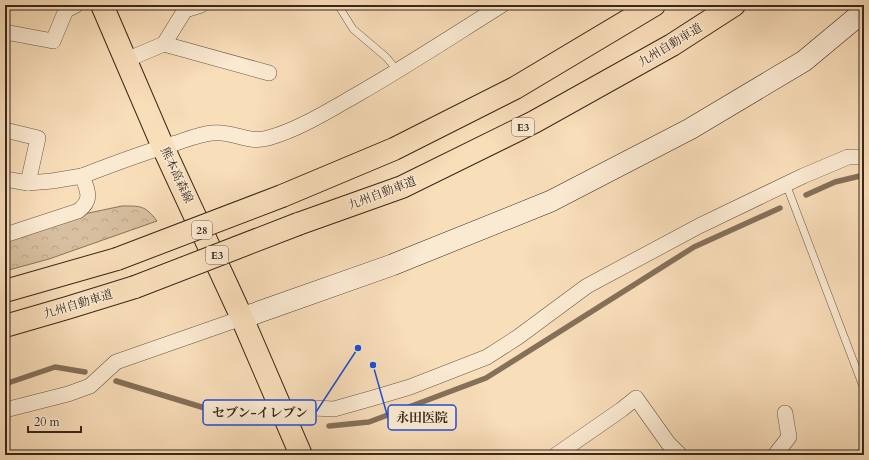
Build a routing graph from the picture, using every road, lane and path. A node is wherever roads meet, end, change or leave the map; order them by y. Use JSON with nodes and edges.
{"nodes":[{"id":1,"x":76,"y":5,"type":"edge"},
{"id":2,"x":102,"y":5,"type":"edge"},
{"id":3,"x":201,"y":5,"type":"edge"},
{"id":4,"x":338,"y":5,"type":"edge"},
{"id":5,"x":502,"y":5,"type":"edge"},
{"id":6,"x":654,"y":5,"type":"edge"},
{"id":7,"x":734,"y":5,"type":"edge"},
{"id":8,"x":864,"y":11,"type":"edge"},
{"id":9,"x":5,"y":32,"type":"edge"},
{"id":10,"x":164,"y":44,"type":"junction"},
{"id":11,"x":126,"y":60,"type":"junction"},
{"id":12,"x":398,"y":71,"type":"junction"},
{"id":13,"x":269,"y":73,"type":"dead end"},
{"id":14,"x":5,"y":130,"type":"edge"},
{"id":15,"x":163,"y":147,"type":"junction"},
{"id":16,"x":864,"y":156,"type":"edge"},
{"id":17,"x":82,"y":176,"type":"junction"},
{"id":18,"x":5,"y":179,"type":"edge"},
{"id":19,"x":28,"y":183,"type":"junction"},
{"id":20,"x":786,"y":184,"type":"junction"},
{"id":21,"x":5,"y":236,"type":"edge"},
{"id":22,"x":5,"y":292,"type":"edge"},
{"id":23,"x":242,"y":318,"type":"junction"},
{"id":24,"x":5,"y":326,"type":"edge"},
{"id":25,"x":864,"y":389,"type":"edge"},
{"id":26,"x":5,"y":410,"type":"edge"},
{"id":27,"x":283,"y":414,"type":"junction"},
{"id":28,"x":785,"y":414,"type":"dead end"},
{"id":29,"x":301,"y":455,"type":"edge"},
{"id":30,"x":556,"y":455,"type":"edge"},
{"id":31,"x":680,"y":455,"type":"edge"},
{"id":32,"x":775,"y":455,"type":"edge"}],
"edges":[{"from":1,"to":9,"type":"street"},
{"from":2,"to":11,"type":"main road","name":"熊本高森線","number":"28"},
{"from":3,"to":10,"type":"street"},
{"from":4,"to":12,"type":"lane"},
{"from":5,"to":12,"type":"street"},
{"from":6,"to":22,"type":"main road","bridge":true},
{"from":7,"to":24,"type":"main road","name":"九州自動車道","number":"E3","bridge":true},
{"from":8,"to":23,"type":"street"},
{"from":10,"to":11,"type":"street"},
{"from":10,"to":13,"type":"street"},
{"from":11,"to":15,"type":"main road","name":"熊本高森線","number":"28"},
{"from":12,"to":15,"type":"street"},
{"from":14,"to":19,"type":"street"},
{"from":15,"to":17,"type":"street"},
{"from":15,"to":23,"type":"main road","name":"熊本高森線","number":"28"},
{"from":16,"to":20,"type":"street"},
{"from":17,"to":19,"type":"street"},
{"from":17,"to":21,"type":"street"},
{"from":18,"to":19,"type":"street"},
{"from":20,"to":25,"type":"lane"},
{"from":20,"to":27,"type":"street"},
{"from":23,"to":26,"type":"street"},
{"from":23,"to":27,"type":"main road","name":"熊本高森線","number":"28"},
{"from":27,"to":29,"type":"main road","name":"熊本高森線","number":"28"},
{"from":28,"to":32,"type":"street"},
{"from":30,"to":31,"type":"street"}]}
